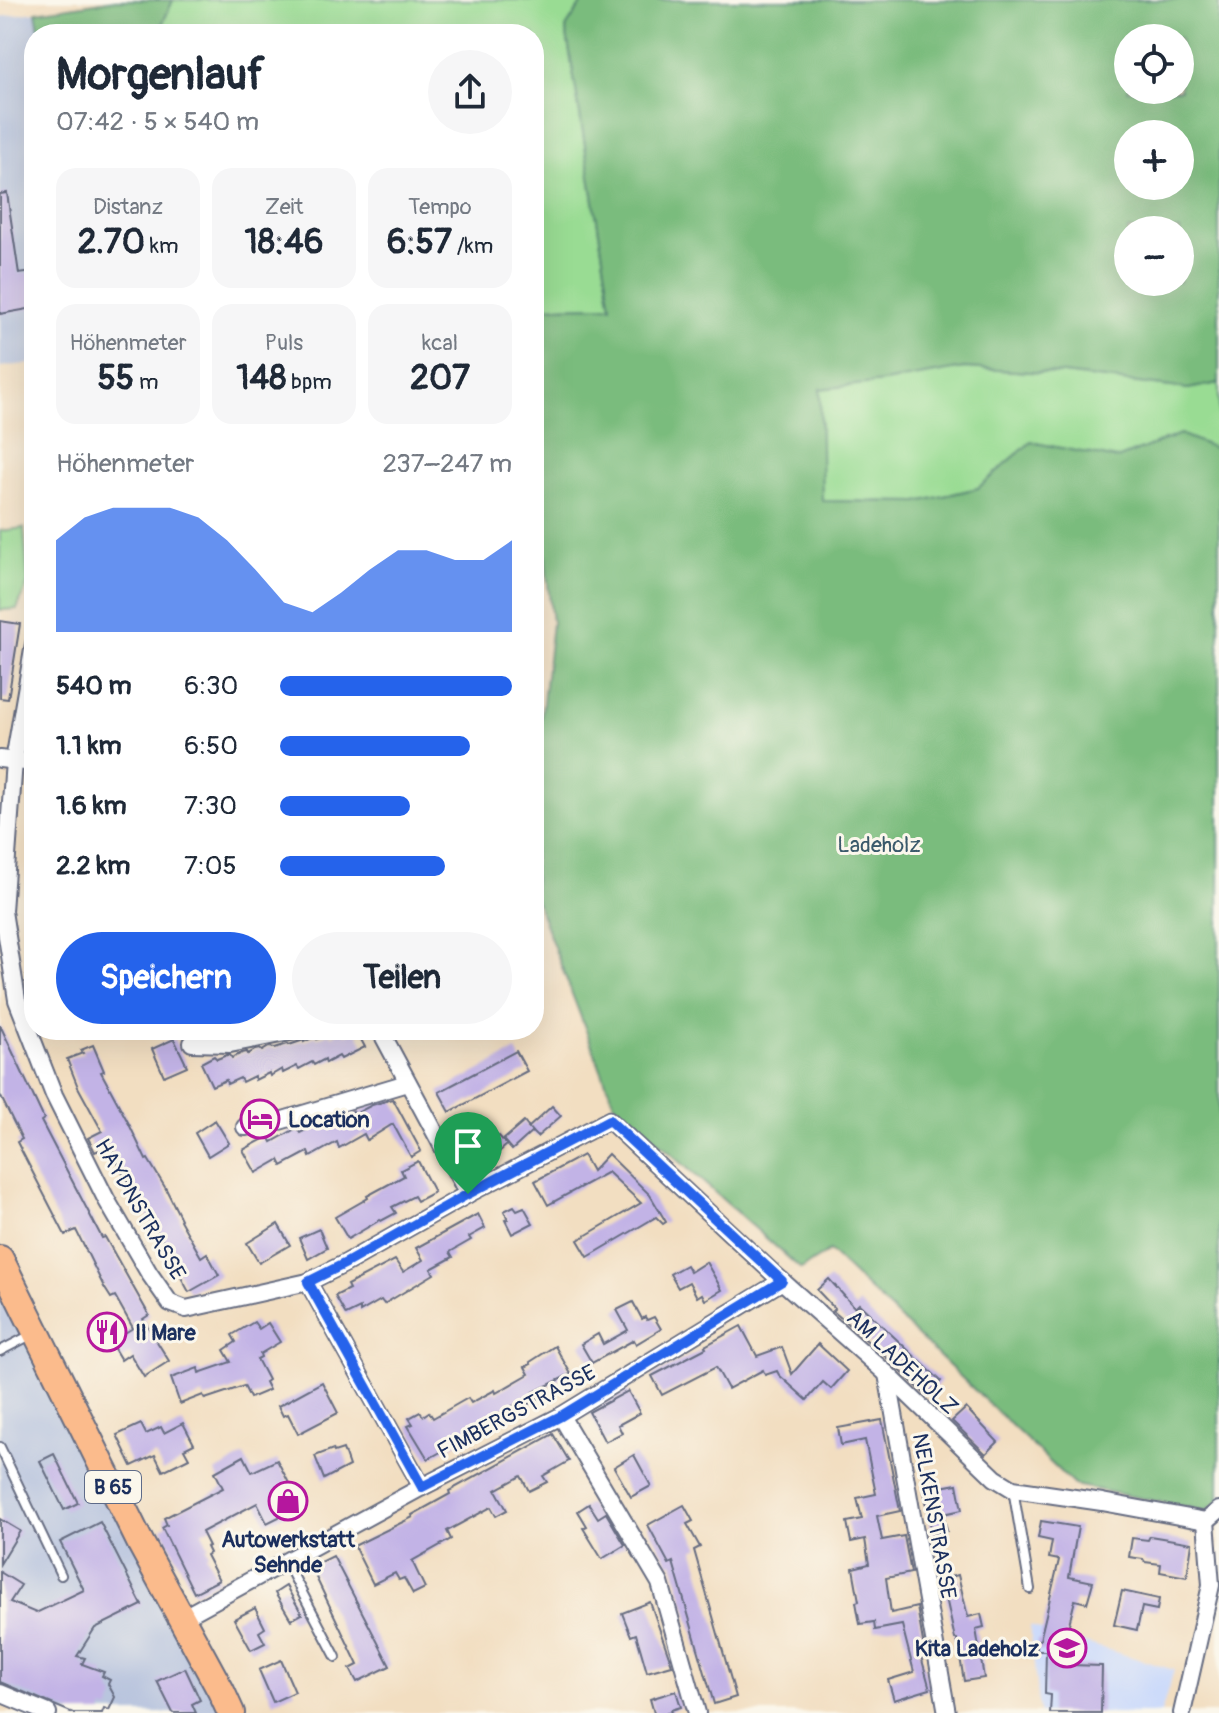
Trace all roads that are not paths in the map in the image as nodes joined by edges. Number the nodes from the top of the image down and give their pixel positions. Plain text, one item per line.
1 (24, 687) edge
2 (7, 760) edge
3 (24, 1018) edge
4 (33, 1040) edge
5 (250, 1040) edge
6 (385, 1040) edge
7 (192, 1043) dead end
8 (407, 1083) junction
9 (609, 1120) joint
10 (245, 1127) dead end
11 (468, 1194) junction
12 (0, 1259) edge
13 (782, 1281) junction
14 (308, 1282) junction
15 (36, 1333) junction
16 (0, 1351) edge
17 (887, 1374) junction
18 (561, 1416) junction
19 (0, 1447) edge
20 (422, 1487) junction
21 (1013, 1489) junction
22 (1213, 1516) edge
23 (286, 1562) junction
24 (61, 1575) dead end
25 (1030, 1589) dead end
26 (182, 1618) junction
27 (336, 1657) dead end
28 (0, 1693) edge
29 (48, 1713) edge
30 (231, 1713) edge
31 (697, 1713) edge
32 (947, 1713) edge
33 (1182, 1713) edge

1 - 2 street, HAYDNSTRASSE
2 - 3 street, HAYDNSTRASSE
4 - 14 street, HAYDNSTRASSE
5 - 7 street
6 - 8 street
8 - 10 street
8 - 11 street
9 - 11 street, HAYDNSTRASSE
9 - 13 street, AM LADEHOLZ
11 - 14 street, HAYDNSTRASSE
12 - 15 main road, B 65
13 - 17 street, AM LADEHOLZ
13 - 18 street, FIMBERGSTRASSE
14 - 20 street
15 - 16 lane
15 - 26 main road, B 65
17 - 21 street, AM LADEHOLZ
17 - 32 street, NELKENSTRASSE
18 - 20 street, FIMBERGSTRASSE
18 - 31 street
19 - 24 lane
20 - 23 street, FIMBERGSTRASSE
21 - 22 street, AM LADEHOLZ
21 - 25 lane
22 - 33 street
23 - 26 street, FIMBERGSTRASSE
23 - 27 lane
26 - 30 main road, B 65
28 - 29 street

